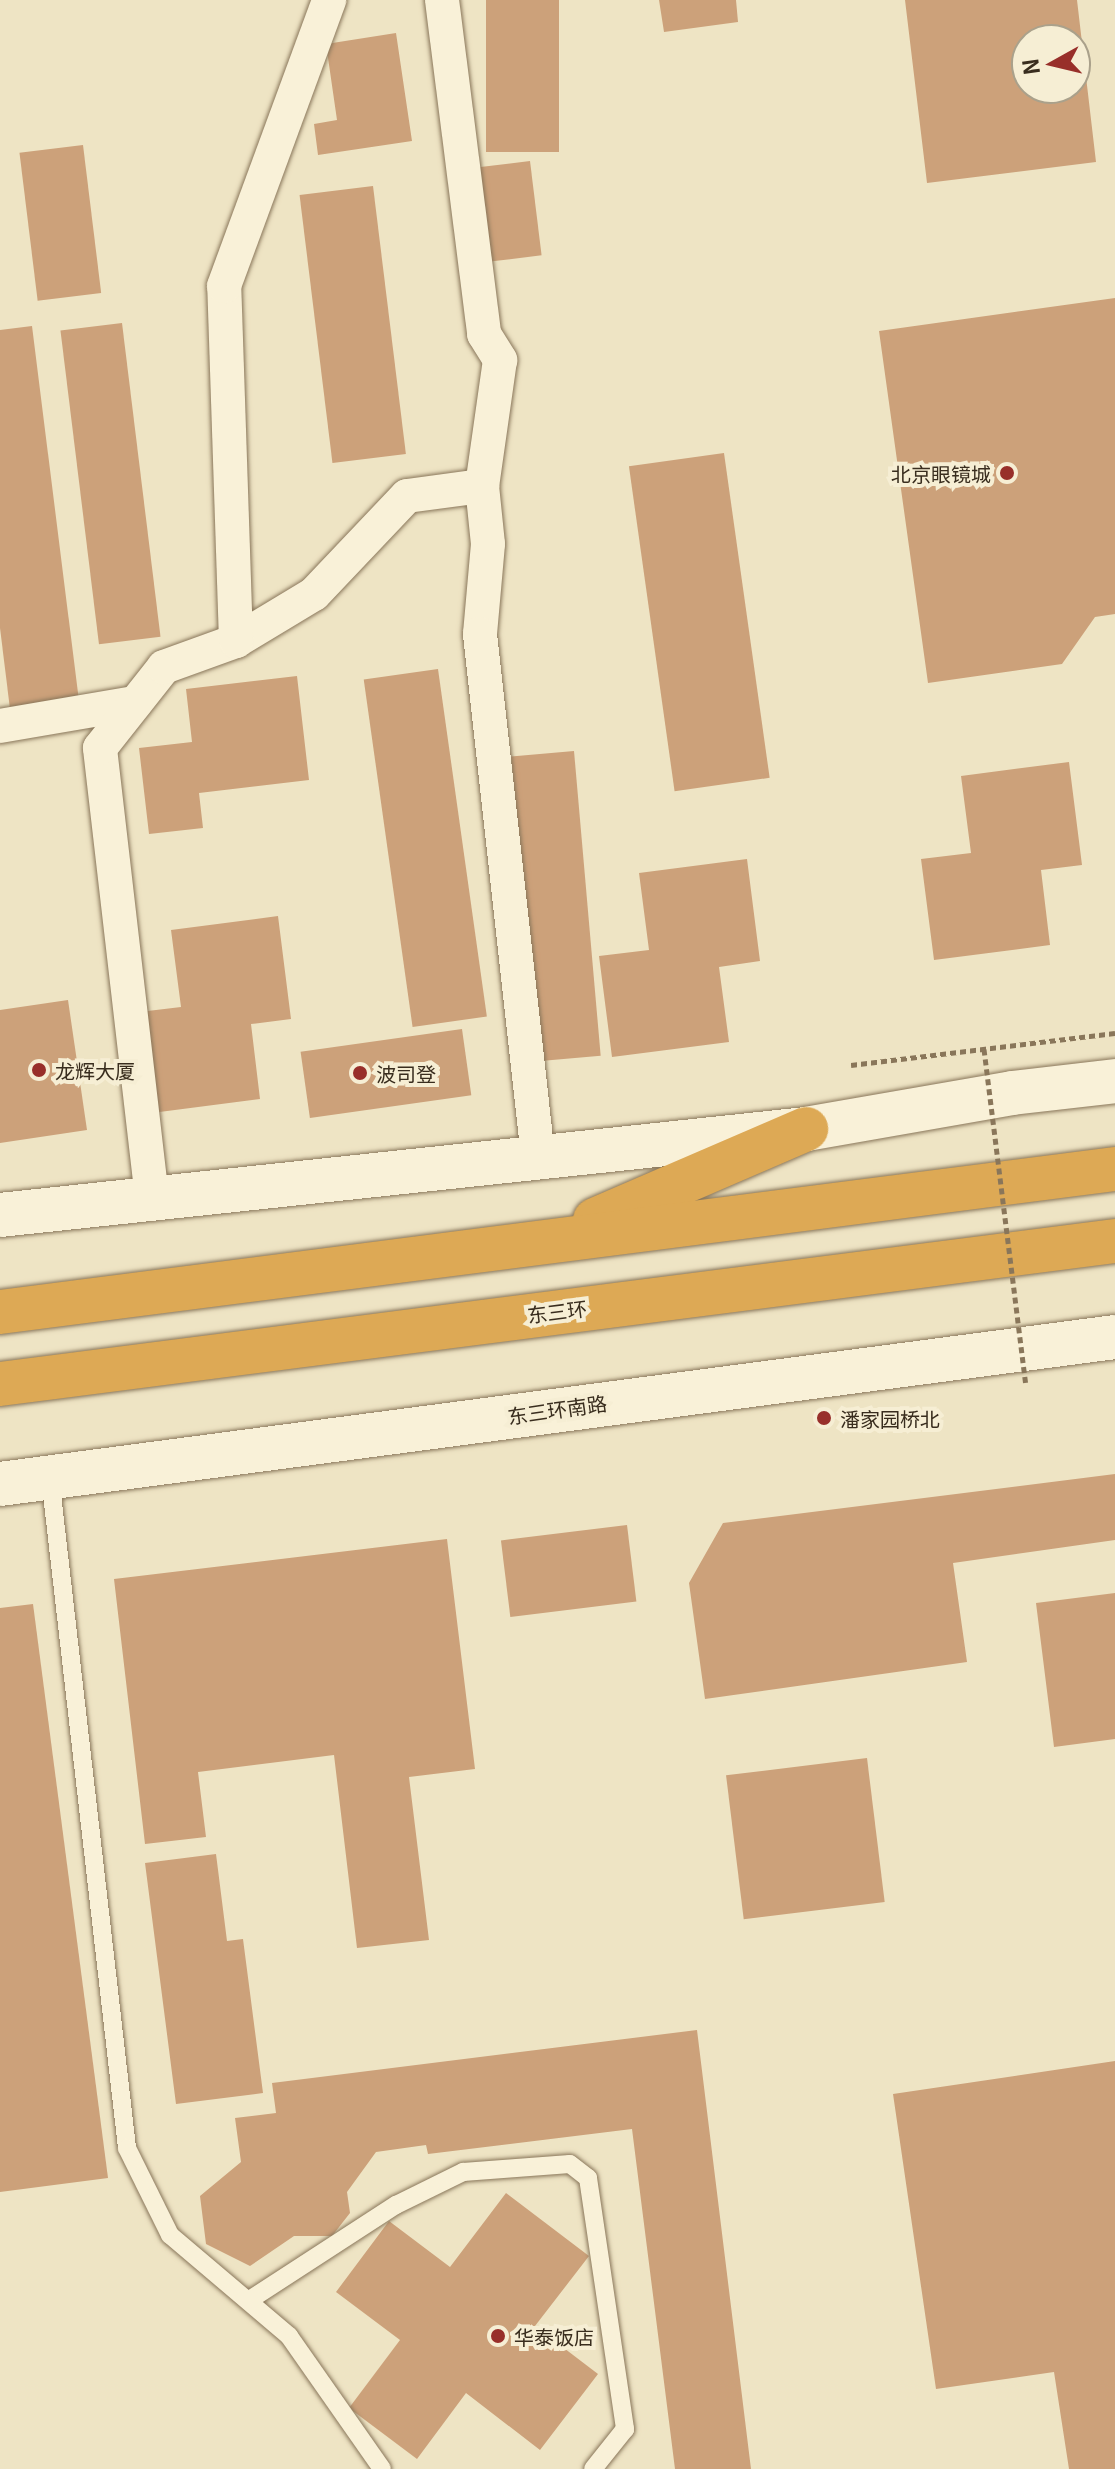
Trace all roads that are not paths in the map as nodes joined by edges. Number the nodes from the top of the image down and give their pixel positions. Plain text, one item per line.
1 (329, 0) edge
2 (442, 0) edge
3 (482, 486) junction
4 (236, 641) junction
5 (135, 703) junction
6 (0, 726) edge
7 (1115, 1081) edge
8 (806, 1129) junction
9 (538, 1157) junction
10 (1115, 1169) edge
11 (152, 1198) junction
12 (0, 1215) edge
13 (547, 1241) junction
14 (1115, 1241) edge
15 (0, 1295) edge
16 (83, 1302) junction
17 (0, 1312) edge
18 (1115, 1337) edge
19 (0, 1384) edge
20 (50, 1477) junction
21 (0, 1484) edge
22 (251, 2299) junction
23 (382, 2469) edge
24 (593, 2469) edge

1 - 4 street
2 - 3 street
3 - 4 street
3 - 9 street
4 - 5 street
5 - 6 street
5 - 11 street
7 - 8 street
8 - 9 street
8 - 13 highway
9 - 11 street
10 - 13 highway
11 - 12 street
13 - 16 highway
14 - 19 highway, 东三环
15 - 16 highway
16 - 17 highway
18 - 20 street, 东三环南路
20 - 21 street, 东三环南路
20 - 22 lane
22 - 23 lane
22 - 24 lane

